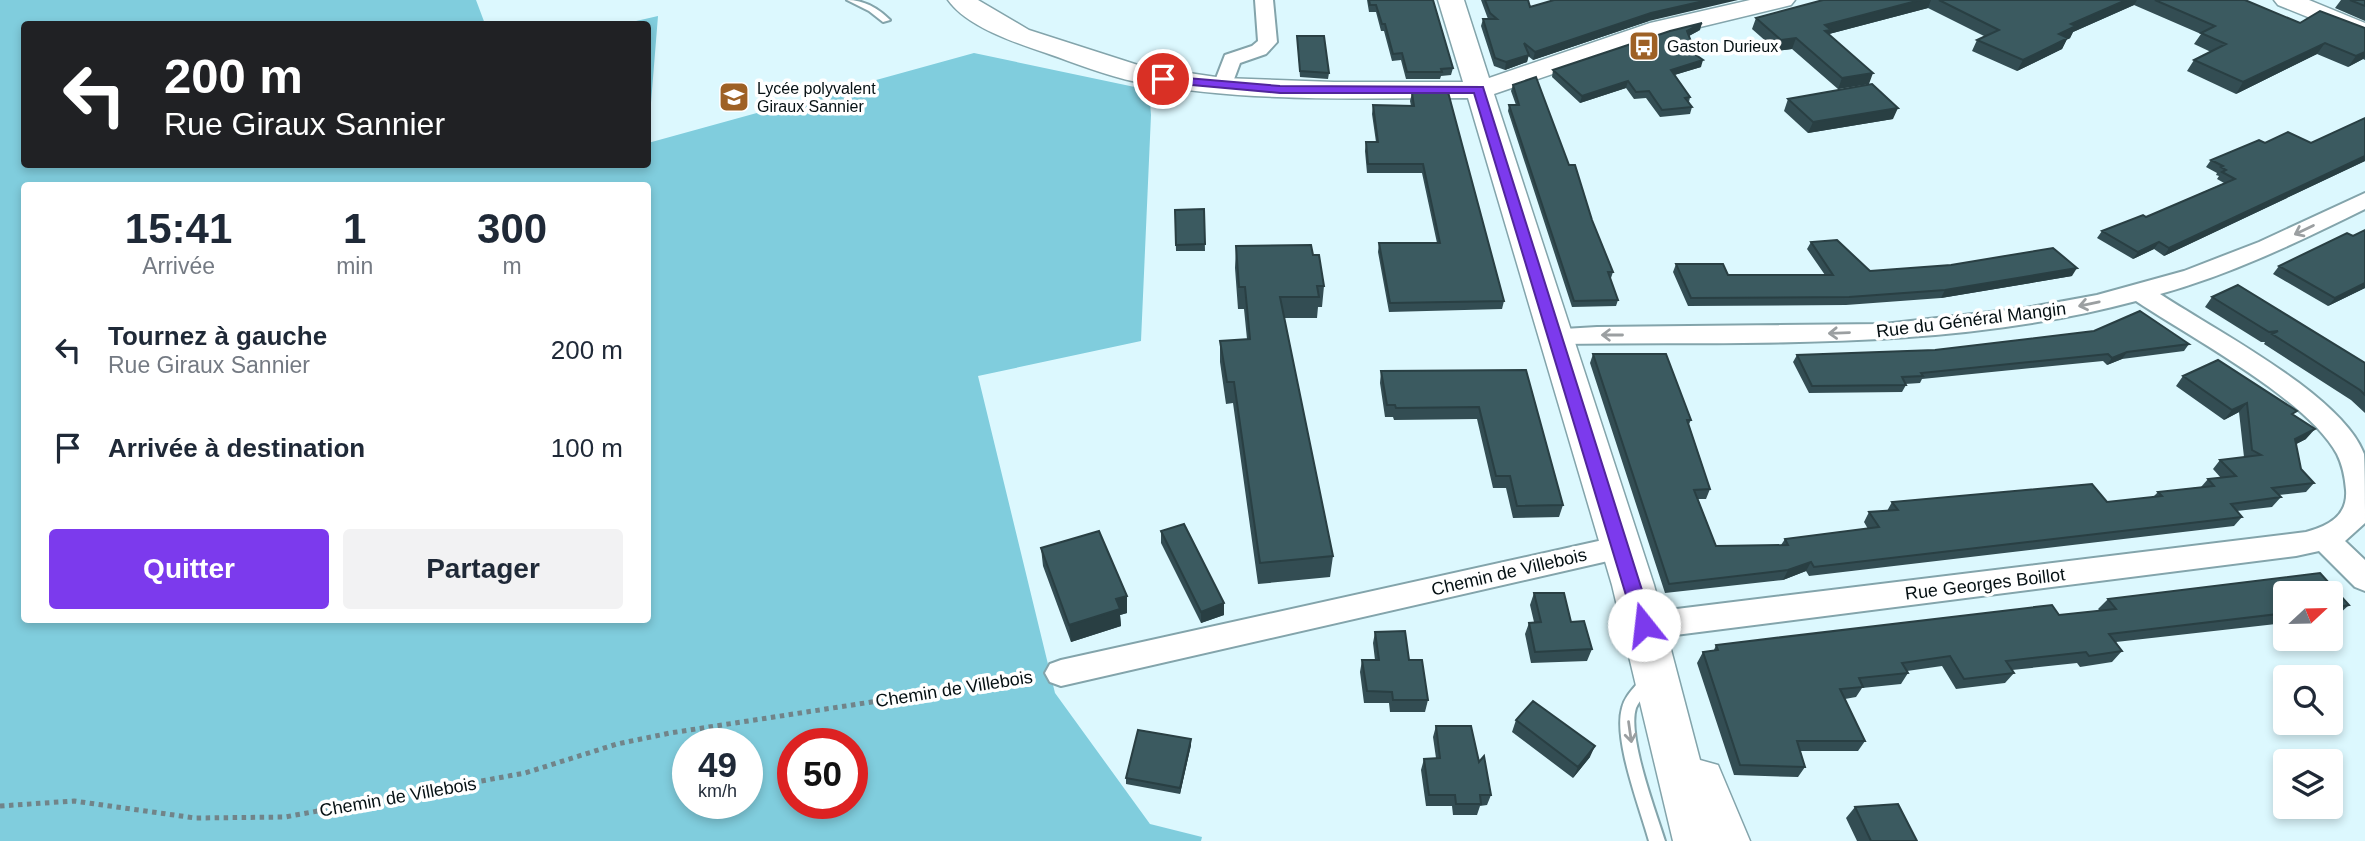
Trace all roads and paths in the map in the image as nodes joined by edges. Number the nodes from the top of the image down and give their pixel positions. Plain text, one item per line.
1 (851, 0) edge
2 (961, 0) edge
3 (1264, 0) edge
4 (1451, 0) edge
5 (1782, 0) edge
6 (2287, 0) edge
7 (886, 20) dead end
8 (2365, 32) edge
9 (1223, 86) junction
10 (1479, 90) junction
11 (2365, 201) edge
12 (2139, 292) junction
13 (1556, 336) junction
14 (2365, 534) edge
15 (2325, 538) junction
16 (1620, 547) junction
17 (2365, 579) edge
18 (1644, 625) junction
19 (1061, 673) joint
20 (1656, 673) junction
21 (0, 806) edge
22 (1657, 841) edge
23 (1697, 841) edge
24 (1726, 841) edge

1 - 7 lane
2 - 9 main road
3 - 9 street
4 - 10 main road
5 - 10 main road
6 - 8 main road
9 - 10 main road
10 - 13 main road
11 -> 12 street, Rue du Général Mangin
12 -> 13 street, Rue du Général Mangin
12 - 15 street, Rue Georges Boillot
13 - 16 main road
14 - 15 street, Rue Georges Boillot
15 - 17 street
15 - 18 street, Rue Georges Boillot
16 - 18 main road
16 - 19 street, Chemin de Villebois
18 - 20 main road
18 - 24 main road
19 - 21 path, Chemin de Villebois
20 -> 22 lane
20 - 23 main road

